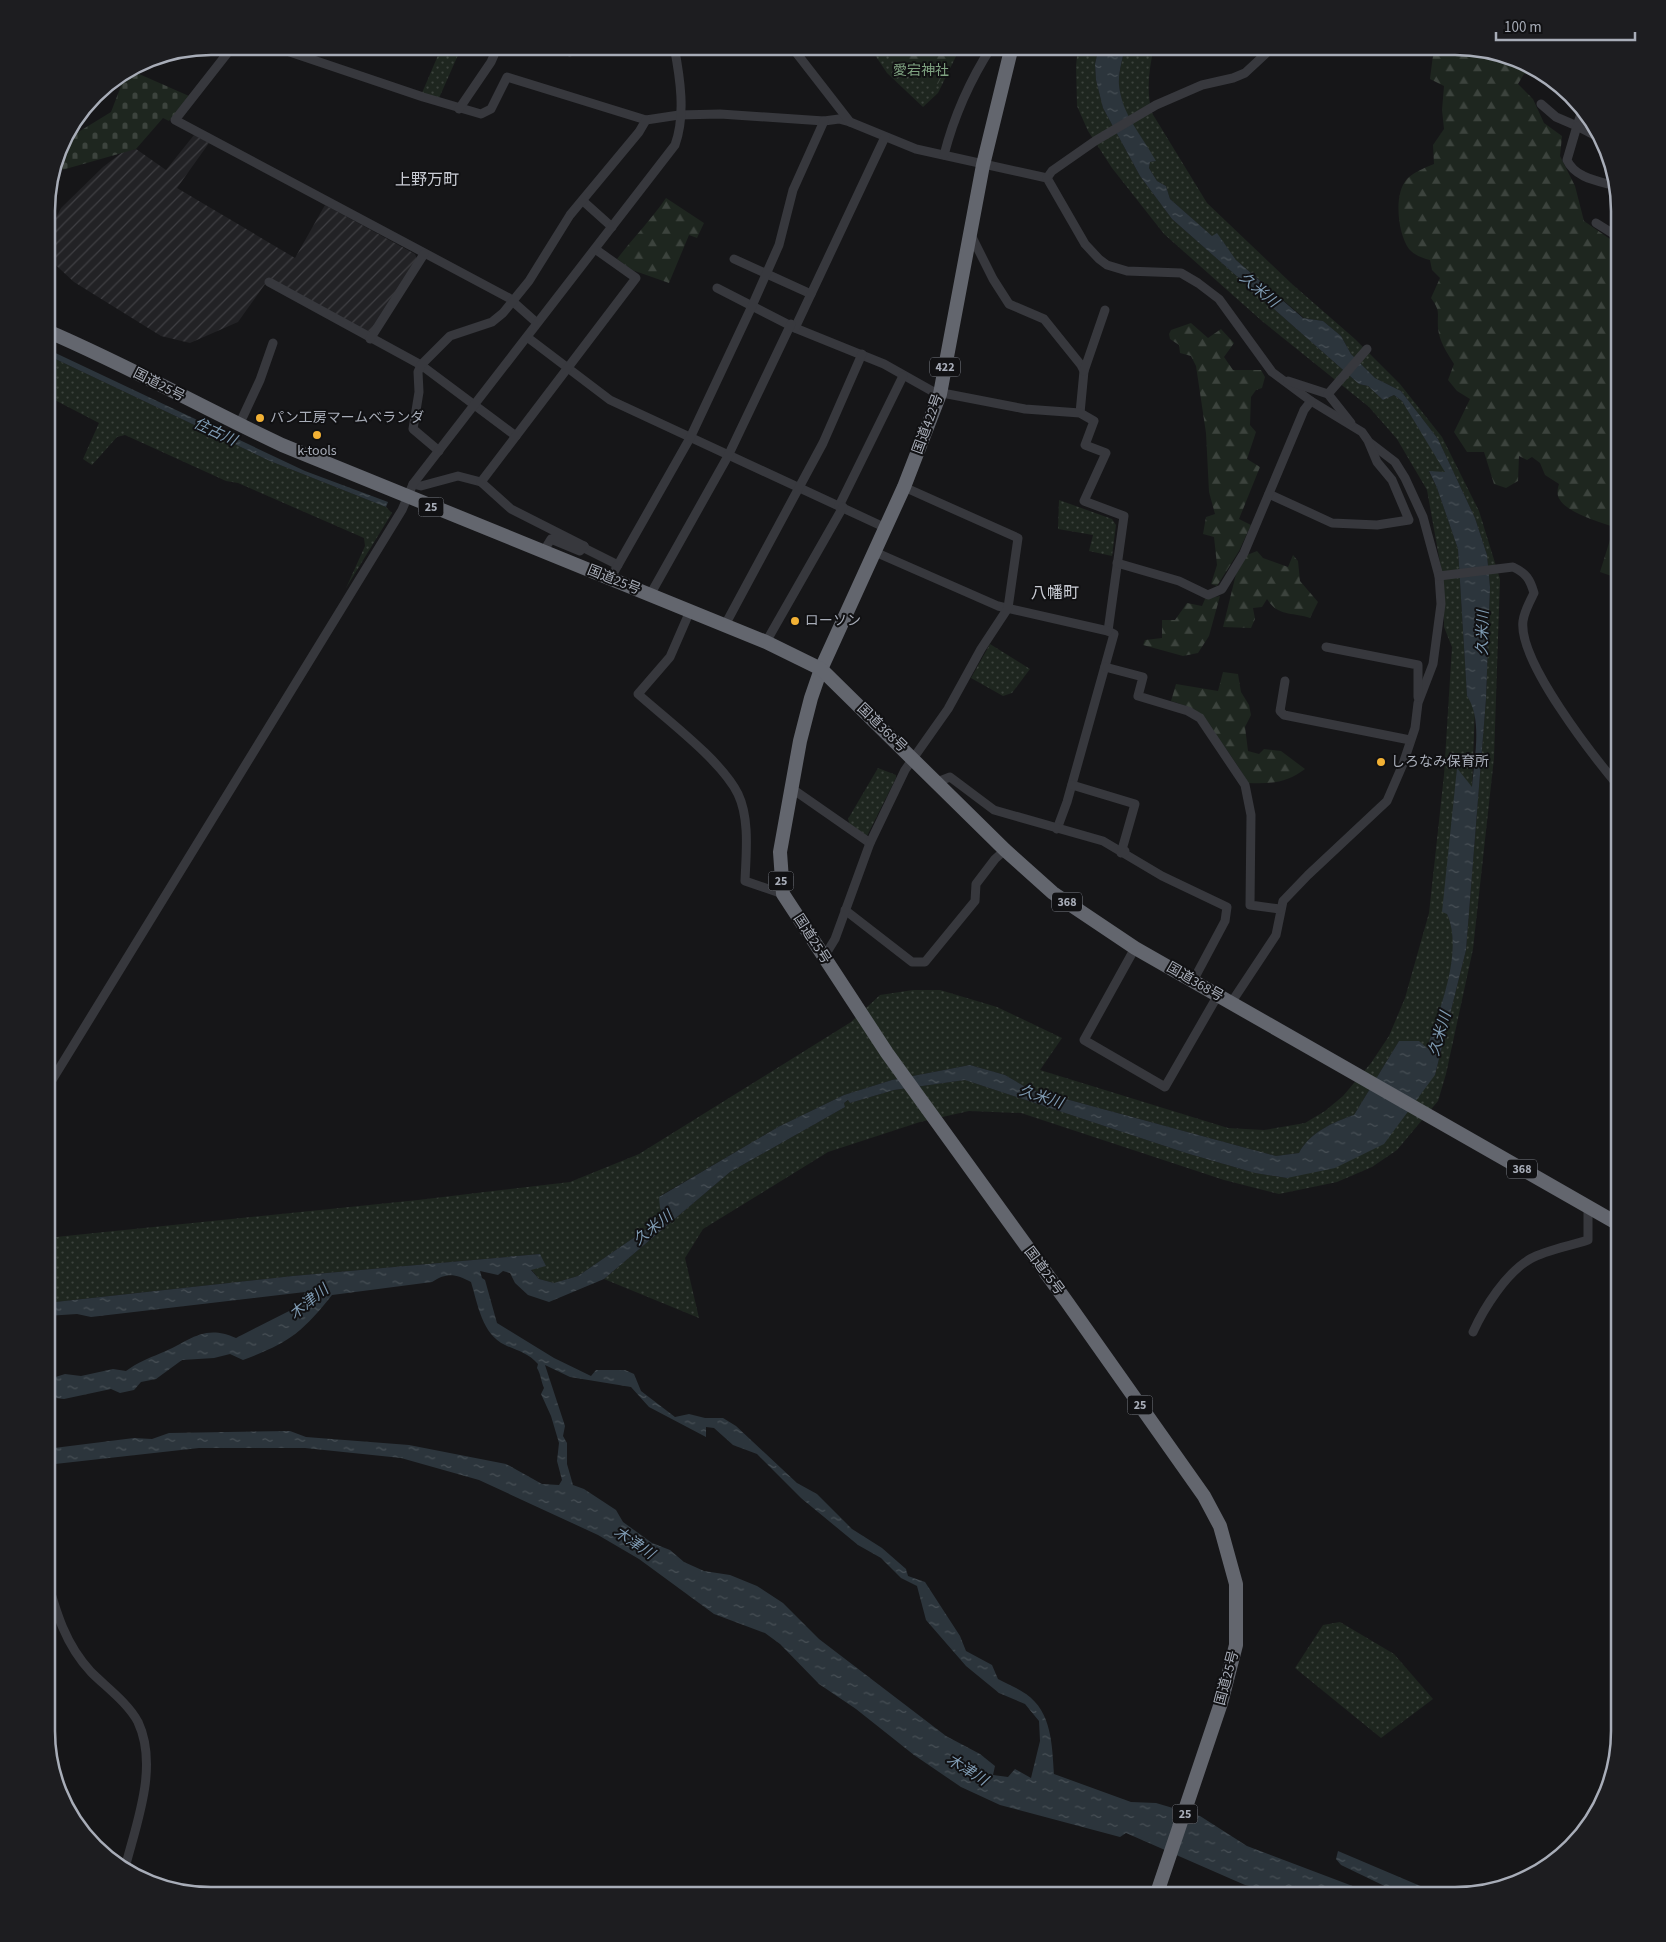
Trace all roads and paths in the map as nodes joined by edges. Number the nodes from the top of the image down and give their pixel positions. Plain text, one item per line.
1 (226, 55) edge
2 (299, 55) edge
3 (494, 55) edge
4 (676, 55) edge
5 (798, 55) edge
6 (987, 55) edge
7 (1010, 55) edge
8 (1263, 55) edge
9 (1541, 104) dead end
10 (459, 108) junction
11 (679, 115) junction
12 (1580, 117) edge
13 (646, 120) junction
14 (824, 122) junction
15 (850, 122) junction
16 (1577, 126) junction
17 (1590, 133) edge
18 (885, 137) junction
19 (944, 155) junction
20 (983, 164) junction
21 (1047, 178) junction
22 (1609, 184) edge
23 (583, 201) junction
24 (1596, 223) dead end
25 (612, 227) junction
26 (1611, 232) edge
27 (970, 233) junction
28 (595, 249) junction
29 (424, 254) junction
30 (734, 258) dead end
31 (767, 274) junction
32 (269, 282) dead end
33 (717, 288) dead end
34 (811, 294) junction
35 (513, 302) junction
36 (752, 306) junction
37 (1105, 310) dead end
38 (537, 323) junction
39 (793, 326) junction
40 (55, 335) edge
41 (527, 337) junction
42 (370, 339) junction
43 (273, 343) dead end
44 (1367, 349) dead end
45 (862, 354) junction
46 (421, 365) junction
47 (568, 368) junction
48 (1084, 371) junction
49 (903, 376) junction
50 (1283, 380) junction
51 (940, 394) junction
52 (1328, 394) junction
53 (1311, 401) junction
54 (475, 405) junction
55 (1080, 413) junction
56 (240, 425) junction
57 (1354, 427) junction
58 (516, 436) junction
59 (690, 438) junction
60 (1369, 442) junction
61 (439, 451) junction
62 (728, 456) junction
63 (481, 482) junction
64 (413, 484) junction
65 (904, 487) junction
66 (800, 490) junction
67 (1270, 494) junction
68 (407, 497) junction
69 (841, 507) junction
70 (886, 528) junction
71 (584, 546) junction
72 (543, 552) junction
73 (876, 552) junction
74 (1117, 563) junction
75 (618, 565) junction
76 (1439, 576) junction
77 (610, 579) junction
78 (650, 595) junction
79 (1008, 608) junction
80 (690, 612) junction
81 (725, 625) junction
82 (1108, 631) junction
83 (766, 642) junction
84 (1326, 647) dead end
85 (1104, 667) junction
86 (821, 669) junction
87 (1285, 680) dead end
88 (1418, 703) junction
89 (1410, 740) junction
90 (913, 758) junction
91 (1611, 776) edge
92 (937, 782) junction
93 (1072, 785) junction
94 (791, 788) junction
95 (1057, 829) junction
96 (870, 843) junction
97 (1005, 850) junction
98 (1124, 851) junction
99 (783, 894) junction
100 (1280, 909) junction
101 (845, 910) junction
102 (1135, 948) junction
103 (824, 957) junction
104 (1193, 981) junction
105 (1218, 995) junction
106 (1231, 1003) junction
107 (55, 1075) edge
108 (1588, 1208) junction
109 (1611, 1220) edge
110 (1473, 1332) dead end
111 (55, 1606) edge
112 (126, 1862) edge
113 (1159, 1887) edge

1 - 29 street
2 - 10 street
3 - 10 street
4 - 11 street
5 - 15 street
6 - 19 street
7 - 20 highway, 国道422号 / 422
8 - 21 street
9 - 16 street
10 - 13 street
11 - 13 street
11 - 14 street
11 - 25 street
12 - 16 street
13 - 23 street
14 - 15 street
14 - 31 street
15 - 18 street
16 - 17 street
16 - 22 street
18 - 19 street
18 - 34 street
19 - 20 street
20 - 21 street
20 - 27 highway, 国道422号 / 422
21 - 50 street
23 - 25 street
23 - 35 street
24 - 26 street
25 - 28 street
27 - 48 street
27 - 51 highway, 国道422号 / 422
28 - 38 street
28 - 47 street
29 - 35 street
29 - 42 street
30 - 31 street
31 - 34 street
31 - 36 street
32 - 42 street
33 - 36 street
34 - 39 street
35 - 38 street
35 - 46 street
36 - 39 street
36 - 59 street
37 - 48 street
38 - 41 street
39 - 45 street
39 - 62 street
40 - 56 highway, 国道25号 / 25
41 - 47 street
41 - 54 street
42 - 46 street
43 - 56 street
44 - 52 street
45 - 49 street
45 - 66 street
46 - 54 street
46 - 61 street
47 - 58 street
47 - 59 street
48 - 55 street
49 - 51 street
49 - 69 street
50 - 52 street
50 - 53 street
51 - 55 street
51 - 65 highway, 国道422号 / 422
52 - 57 street
53 - 57 street
53 - 67 street
54 - 58 street
54 - 61 street
55 - 74 street
56 - 68 highway, 国道25号 / 25
57 - 60 street
58 - 63 street
59 - 62 street
59 - 75 street
60 - 67 street
60 - 76 street
61 - 64 street
62 - 66 street
62 - 78 street
63 - 64 street
63 - 71 street
64 - 68 street
65 - 70 highway, 国道422号 / 422
65 - 79 street
66 - 69 street
66 - 81 street
67 - 74 street
68 - 72 highway, 国道25号 / 25
68 - 107 street
69 - 70 street
69 - 83 street
70 - 73 highway, 国道422号 / 422
71 - 72 street
71 - 75 street
72 - 77 highway, 国道25号 / 25
73 - 79 street
73 - 86 highway, 国道422号 / 422
74 - 82 street
75 - 77 street
76 - 88 street
76 - 91 street
77 - 78 highway, 国道25号 / 25
78 - 80 highway, 国道25号 / 25
79 - 82 street
79 - 90 street
80 - 81 highway, 国道25号 / 25
80 - 99 street
81 - 83 highway, 国道25号 / 25
82 - 85 street
83 - 86 highway, 国道25号 / 25
84 - 88 street
85 - 93 street
85 - 100 street
86 - 90 highway, 国道368号 / 368
86 - 94 highway, 国道25号 / 25
87 - 89 street
88 - 89 street
89 - 100 street
90 - 92 highway, 国道368号 / 368
90 - 96 street
92 - 95 street
92 - 97 highway, 国道368号 / 368
93 - 95 street
93 - 98 street
94 - 96 street
94 - 99 highway, 国道25号 / 25
95 - 98 street
96 - 101 street
97 - 101 street
97 - 102 highway, 国道368号 / 368
98 - 104 street
99 - 103 highway, 国道25号 / 25
100 - 106 street
101 - 103 street
102 - 104 highway, 国道368号 / 368
102 - 105 street
103 - 113 highway, 国道25号 / 25
104 - 105 highway, 国道368号 / 368
105 - 106 highway, 国道368号 / 368
106 - 108 highway, 国道368号 / 368
108 - 109 highway, 国道368号 / 368
108 - 110 street
111 - 112 street

